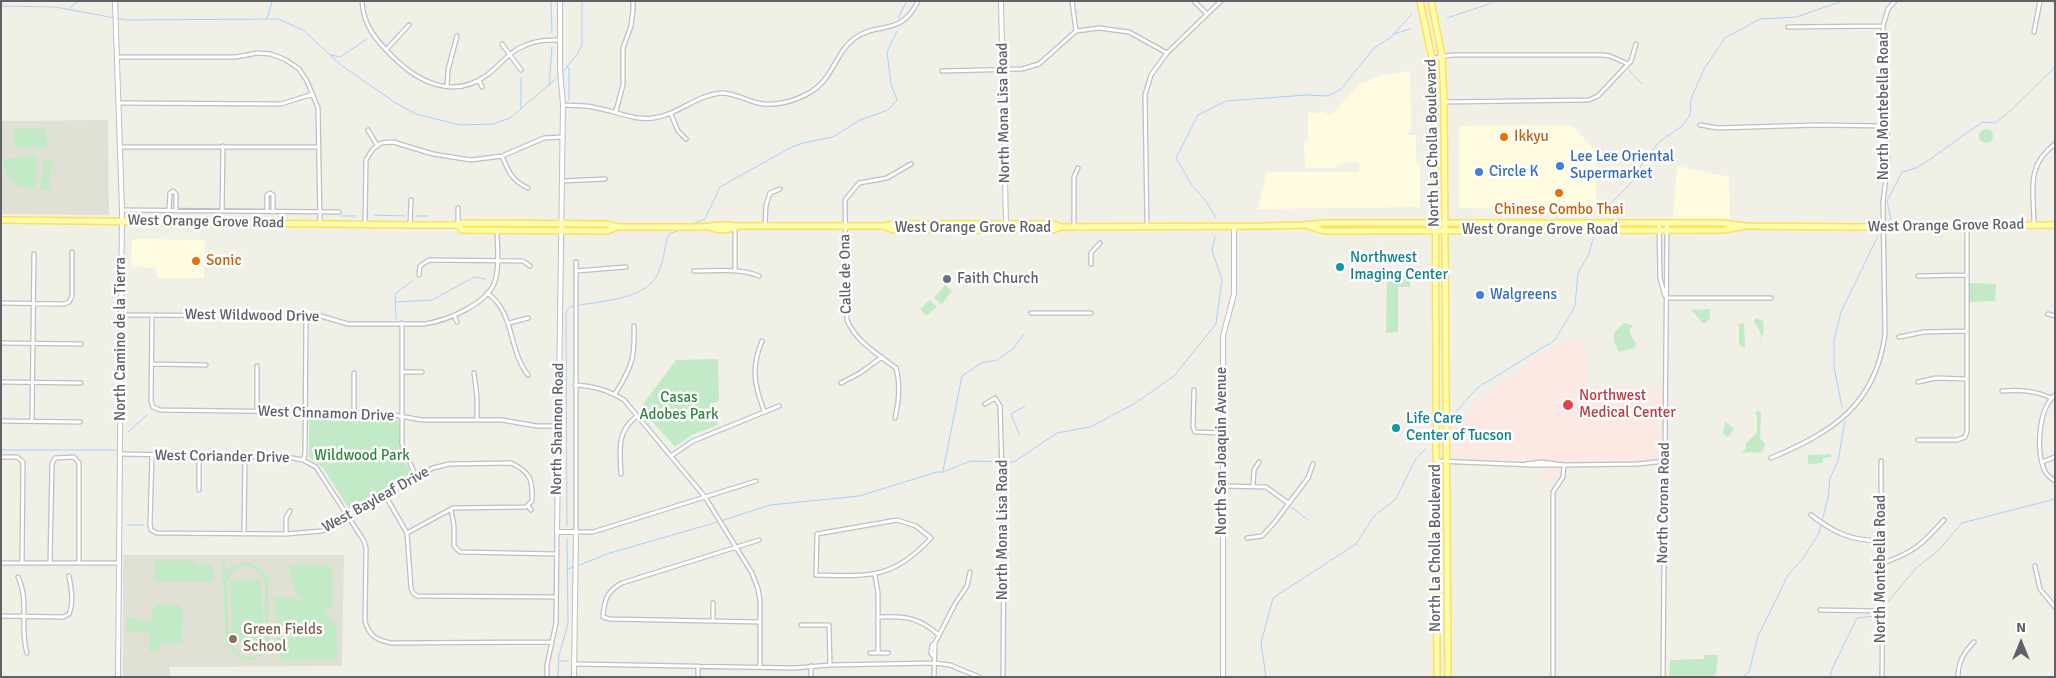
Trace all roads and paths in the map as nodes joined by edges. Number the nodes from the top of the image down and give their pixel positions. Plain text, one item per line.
1 (115, 1) edge
2 (362, 1) edge
3 (560, 1) edge
4 (633, 1) edge
5 (918, 1) edge
6 (1001, 1) edge
7 (1072, 1) edge
8 (1194, 1) edge
9 (1220, 1) edge
10 (1420, 1) edge
11 (1431, 1) edge
12 (1895, 1) edge
13 (2040, 1) edge
14 (1207, 14) junction
15 (409, 25) dead end
16 (1883, 26) junction
17 (1788, 27) dead end
18 (1076, 31) junction
19 (2034, 32) dead end
20 (457, 36) dead end
21 (560, 40) junction
22 (502, 44) dead end
23 (1636, 44) dead end
24 (386, 50) junction
25 (509, 53) junction
26 (1167, 53) junction
27 (1442, 56) junction
28 (117, 57) junction
29 (1432, 58) junction
30 (1628, 64) junction
31 (1003, 69) junction
32 (521, 70) dead end
33 (942, 71) dead end
34 (478, 80) junction
35 (447, 86) junction
36 (482, 87) dead end
37 (314, 94) junction
38 (1444, 102) junction
39 (119, 103) junction
40 (563, 105) junction
41 (616, 111) junction
42 (671, 114) junction
43 (1700, 125) dead end
44 (1887, 126) junction
45 (368, 130) dead end
46 (563, 137) junction
47 (686, 139) dead end
48 (2055, 144) edge
49 (223, 146) junction
50 (377, 146) junction
51 (120, 147) junction
52 (319, 147) junction
53 (502, 156) junction
54 (911, 164) dead end
55 (1078, 168) dead end
56 (605, 180) dead end
57 (562, 181) junction
58 (528, 188) dead end
59 (780, 189) dead end
60 (411, 200) dead end
61 (458, 208) dead end
62 (122, 210) junction
63 (169, 210) junction
64 (176, 210) junction
65 (222, 211) junction
66 (267, 212) junction
67 (273, 212) junction
68 (320, 212) junction
69 (340, 212) dead end
70 (1, 220) edge
71 (122, 221) junction
72 (1435, 222) junction
73 (1445, 222) junction
74 (1604, 222) junction
75 (1659, 222) junction
76 (1667, 222) junction
77 (320, 224) junction
78 (365, 224) junction
79 (562, 224) junction
80 (1006, 224) junction
81 (410, 225) junction
82 (458, 225) junction
83 (1304, 225) junction
84 (2055, 225) edge
85 (735, 226) junction
86 (846, 226) junction
87 (884, 226) junction
88 (1147, 226) junction
89 (1234, 226) junction
90 (1746, 226) junction
91 (1967, 226) junction
92 (2034, 226) junction
93 (618, 227) junction
94 (765, 227) junction
95 (1061, 227) junction
96 (1074, 227) junction
97 (1884, 227) junction
98 (496, 230) junction
99 (1555, 230) junction
100 (1659, 230) junction
101 (1667, 230) junction
102 (562, 231) junction
103 (1435, 231) junction
104 (1445, 231) junction
105 (1100, 244) dead end
106 (72, 252) dead end
107 (34, 254) dead end
108 (497, 260) junction
109 (576, 262) dead end
110 (1091, 264) dead end
111 (530, 266) dead end
112 (626, 267) dead end
113 (576, 271) junction
114 (694, 271) dead end
115 (735, 271) junction
116 (419, 275) dead end
117 (1967, 275) junction
118 (759, 276) dead end
119 (1918, 276) dead end
120 (487, 293) junction
121 (1667, 298) junction
122 (1771, 298) dead end
123 (69, 302) junction
124 (1, 304) edge
125 (32, 304) junction
126 (72, 305) dead end
127 (1031, 313) dead end
128 (1091, 313) dead end
129 (2048, 314) dead end
130 (122, 315) junction
131 (454, 315) junction
132 (152, 316) junction
133 (306, 316) junction
134 (2055, 316) edge
135 (528, 318) dead end
136 (457, 322) dead end
137 (402, 323) junction
138 (508, 323) junction
139 (634, 326) dead end
140 (1966, 331) junction
141 (1900, 337) dead end
142 (762, 341) dead end
143 (1, 343) edge
144 (32, 344) junction
145 (81, 344) dead end
146 (882, 357) junction
147 (152, 364) junction
148 (206, 365) dead end
149 (257, 366) dead end
150 (402, 372) junction
151 (422, 372) dead end
152 (354, 373) dead end
153 (474, 373) dead end
154 (528, 375) dead end
155 (1966, 378) junction
156 (1, 382) edge
157 (32, 382) junction
158 (1918, 382) dead end
159 (81, 383) dead end
160 (841, 383) dead end
161 (575, 384) junction
162 (1194, 390) dead end
163 (2002, 391) dead end
164 (615, 394) junction
165 (2055, 395) edge
166 (2051, 398) junction
167 (985, 404) dead end
168 (779, 406) dead end
169 (155, 408) junction
170 (151, 411) dead end
171 (764, 411) junction
172 (257, 412) junction
173 (354, 412) junction
174 (305, 413) junction
175 (402, 416) junction
176 (638, 416) junction
177 (895, 418) dead end
178 (477, 420) junction
179 (1, 421) edge
180 (32, 421) junction
181 (80, 422) dead end
182 (558, 426) junction
183 (1224, 432) junction
184 (1918, 440) dead end
185 (121, 454) junction
186 (152, 455) junction
187 (199, 456) junction
188 (671, 456) junction
189 (1, 457) edge
190 (245, 457) junction
191 (2055, 457) edge
192 (1772, 458) dead end
193 (303, 460) junction
194 (1435, 460) junction
195 (1881, 460) dead end
196 (1447, 461) junction
197 (1665, 461) junction
198 (1259, 462) dead end
199 (2042, 462) junction
200 (1313, 464) dead end
201 (1564, 465) junction
202 (621, 474) dead end
203 (416, 477) junction
204 (756, 481) dead end
205 (2055, 482) edge
206 (1253, 485) junction
207 (1222, 486) junction
208 (198, 490) dead end
209 (385, 495) junction
210 (705, 497) junction
211 (1288, 503) junction
212 (528, 506) junction
213 (451, 509) junction
214 (531, 510) dead end
215 (290, 511) dead end
216 (1812, 516) dead end
217 (348, 517) junction
218 (1944, 520) dead end
219 (407, 532) junction
220 (557, 532) junction
221 (576, 532) junction
222 (244, 534) junction
223 (286, 534) junction
224 (1248, 538) dead end
225 (759, 540) dead end
226 (1881, 542) junction
227 (737, 547) junction
228 (556, 554) junction
229 (1, 563) edge
230 (22, 563) junction
231 (50, 563) junction
232 (79, 563) junction
233 (118, 563) junction
234 (1883, 563) junction
235 (2035, 566) dead end
236 (970, 572) dead end
237 (875, 575) junction
238 (68, 576) dead end
239 (18, 577) dead end
240 (555, 597) junction
241 (713, 603) dead end
242 (2055, 607) edge
243 (1820, 610) dead end
244 (1882, 611) junction
245 (1, 616) edge
246 (24, 616) junction
247 (879, 617) junction
248 (713, 621) junction
249 (760, 622) junction
250 (801, 625) dead end
251 (939, 634) junction
252 (552, 642) junction
253 (1974, 642) dead end
254 (27, 653) dead end
255 (870, 653) dead end
256 (878, 653) junction
257 (888, 653) dead end
258 (934, 663) junction
259 (574, 664) junction
260 (830, 665) junction
261 (698, 666) junction
262 (812, 666) junction
263 (760, 667) junction
264 (118, 677) edge
265 (547, 677) edge
266 (574, 677) edge
267 (698, 677) edge
268 (811, 677) edge
269 (934, 677) edge
270 (979, 677) edge
271 (1003, 677) edge
272 (1223, 677) edge
273 (1437, 677) edge
274 (1448, 677) edge
275 (1553, 677) edge
276 (1663, 677) edge
277 (1882, 677) edge
278 (1958, 677) edge

1 - 28 street, North Camino de la Tierra
2 - 24 street
3 - 21 street, North Shannon Road
4 - 41 street
5 - 42 street
6 - 31 street, North Mona Lisa Road
7 - 18 street
8 - 14 street
9 - 14 street
10 - 29 main road, North La Cholla Boulevard
11 - 27 main road, North La Cholla Boulevard
12 - 16 street, North Montebella Road
13 - 19 street
14 - 26 street
15 - 24 street
16 - 17 street
16 - 44 street, North Montebella Road
18 - 26 street
18 - 31 street
20 - 35 street
21 - 25 street
21 - 40 street, North Shannon Road
22 - 25 street
23 - 30 street
24 - 35 street
25 - 32 street
25 - 34 street
26 - 88 street
27 - 29 street
27 - 30 street
27 - 38 main road, North La Cholla Boulevard
28 - 37 street
28 - 39 street, North Camino de la Tierra
29 - 72 main road, North La Cholla Boulevard
30 - 38 street
31 - 33 street
31 - 80 street, North Mona Lisa Road
34 - 35 street
34 - 36 street
37 - 39 street
37 - 52 street
38 - 73 main road, North La Cholla Boulevard
39 - 51 street, North Camino de la Tierra
40 - 41 street
40 - 46 street, North Shannon Road
41 - 42 street
42 - 47 street
43 - 44 street
44 - 97 street, North Montebella Road
45 - 50 street
46 - 53 street
46 - 57 street, North Shannon Road
48 - 92 street
49 - 51 street
49 - 52 street
49 - 65 street
50 - 53 street
50 - 78 street
51 - 62 street, North Camino de la Tierra
52 - 68 street
53 - 58 street
54 - 86 street, Calle de Ona
55 - 96 street
56 - 57 street
57 - 79 street, North Shannon Road
59 - 94 street
60 - 81 street
61 - 82 street
62 - 63 street, West Orange Grove Road
62 - 71 street, North Camino de la Tierra
63 - 64 street, West Orange Grove Road
63 - 64 street, West Orange Grove Road
64 - 65 street, West Orange Grove Road
65 - 66 street, West Orange Grove Road
66 - 67 street, West Orange Grove Road
66 - 67 street, West Orange Grove Road
67 - 68 street, West Orange Grove Road
68 - 69 street, West Orange Grove Road
68 - 77 street
70 - 71 main road, West Orange Grove Road
71 - 77 main road, West Orange Grove Road
71 - 130 street, North Camino de la Tierra
72 - 73 main road, West Orange Grove Road
72 - 83 main road, West Orange Grove Road
72 - 103 main road, North La Cholla Boulevard
73 - 74 main road, West Orange Grove Road
73 - 104 main road, North La Cholla Boulevard
74 - 75 main road, West Orange Grove Road
74 - 99 main road
75 - 76 main road, West Orange Grove Road
75 - 100 street, North Corona Road
76 - 90 main road, West Orange Grove Road
76 - 101 street, North Corona Road
77 - 78 main road, West Orange Grove Road
78 - 81 main road, West Orange Grove Road
79 - 82 main road, West Orange Grove Road
79 - 93 main road, West Orange Grove Road
79 - 102 street, North Shannon Road
80 - 87 main road, West Orange Grove Road
80 - 95 main road, West Orange Grove Road
81 - 82 main road, West Orange Grove Road
82 - 98 main road, West Orange Grove Road
83 - 89 main road, West Orange Grove Road
83 - 103 main road, West Orange Grove Road
84 - 92 main road, West Orange Grove Road
85 - 93 main road, West Orange Grove Road
85 - 94 main road, West Orange Grove Road
85 - 115 street
86 - 87 main road, West Orange Grove Road
86 - 94 main road, West Orange Grove Road
86 - 146 street, Calle de Ona
87 - 95 main road, West Orange Grove Road
88 - 89 main road, West Orange Grove Road
88 - 96 main road, West Orange Grove Road
89 - 183 street, North San Joaquin Avenue
90 - 97 main road, West Orange Grove Road
90 - 101 main road, West Orange Grove Road
91 - 92 main road, West Orange Grove Road
91 - 97 main road, West Orange Grove Road
91 - 117 street
93 - 102 main road, West Orange Grove Road
95 - 96 main road, West Orange Grove Road
97 - 192 street, North Montebella Road
98 - 102 main road, West Orange Grove Road
98 - 108 street
99 - 100 main road, West Orange Grove Road
99 - 104 main road, West Orange Grove Road
100 - 101 main road, West Orange Grove Road
100 - 121 street, North Corona Road
101 - 121 street, North Corona Road
102 - 182 street, North Shannon Road
103 - 104 main road, West Orange Grove Road
103 - 194 main road, North La Cholla Boulevard
104 - 196 main road, North La Cholla Boulevard
105 - 110 street
106 - 123 street
107 - 125 street
108 - 111 street
108 - 116 street
108 - 120 street
109 - 113 street, North Shannon Road
112 - 113 street
113 - 161 street, North Shannon Road
114 - 115 street
115 - 118 street
117 - 119 street
117 - 140 street
120 - 131 street, West Wildwood Drive
120 - 138 street
121 - 122 street
121 - 197 street, North Corona Road
123 - 125 street
123 - 126 street
124 - 125 street
125 - 144 street
127 - 128 street
129 - 134 street
130 - 132 street, West Wildwood Drive
130 - 185 street, North Camino de la Tierra
131 - 136 street
131 - 137 street, West Wildwood Drive
132 - 133 street, West Wildwood Drive
132 - 147 street
133 - 137 street, West Wildwood Drive
133 - 174 street
135 - 138 street
137 - 150 street
138 - 154 street
139 - 164 street
140 - 141 street
140 - 155 street
142 - 171 street
143 - 144 street
144 - 145 street
144 - 157 street
146 - 160 street
146 - 177 street, Calle de Ona
147 - 148 street
147 - 169 street
149 - 172 street
150 - 151 street
150 - 175 street
152 - 173 street
153 - 178 street
155 - 158 street
155 - 184 street
156 - 157 street
157 - 159 street
157 - 180 street
161 - 164 street
161 - 221 street, North Shannon Road
162 - 183 street
163 - 166 street
164 - 176 street
165 - 166 street
166 - 199 street
167 - 271 street, North Mona Lisa Road
168 - 171 street
169 - 170 street
169 - 172 street, West Cinnamon Drive
171 - 188 street
172 - 174 street, West Cinnamon Drive
173 - 174 street, West Cinnamon Drive
173 - 175 street, West Cinnamon Drive
174 - 193 street
175 - 178 street, West Cinnamon Drive
175 - 203 street
176 - 188 street
176 - 202 street
178 - 182 street, West Cinnamon Drive
179 - 180 street
180 - 181 street
182 - 220 street, North Shannon Road
183 - 207 street, North San Joaquin Avenue
185 - 186 street, West Coriander Drive
185 - 233 street, North Camino de la Tierra
186 - 187 street, West Coriander Drive
186 - 222 street, West Bayleaf Drive
187 - 190 street, West Coriander Drive
187 - 208 street
188 - 210 street
189 - 230 street
190 - 193 street, West Coriander Drive
190 - 222 street
191 - 199 street
193 - 217 street, West Coriander Drive
194 - 196 street
194 - 273 main road, North La Cholla Boulevard
195 - 226 street, North Montebella Road
196 - 201 street
196 - 274 main road, North La Cholla Boulevard
197 - 201 street
197 - 276 street, North Corona Road
198 - 206 street
199 - 205 street
200 - 211 street
201 - 275 street
203 - 209 street, West Bayleaf Drive
203 - 212 street, West Bayleaf Drive
204 - 210 street
206 - 207 street
206 - 211 street
207 - 272 street, North San Joaquin Avenue
209 - 217 street, West Bayleaf Drive
209 - 219 street
210 - 221 street
210 - 227 street
211 - 224 street
212 - 213 street
212 - 214 street
213 - 219 street
213 - 228 street
215 - 223 street
216 - 226 street
217 - 223 street, West Bayleaf Drive
217 - 252 street, West Coriander Drive
218 - 234 street
219 - 240 street
220 - 221 street
220 - 228 street, North Shannon Road
221 - 259 street, North Shannon Road
222 - 223 street, West Bayleaf Drive
225 - 227 street
226 - 234 street, North Montebella Road
227 - 248 street
227 - 249 street
228 - 240 street, North Shannon Road
229 - 230 street
230 - 231 street
231 - 232 street
231 - 232 street
232 - 233 street
233 - 264 street, North Camino de la Tierra
234 - 244 street, North Montebella Road
235 - 242 street
236 - 251 street
237 - 237 street
237 - 247 street
238 - 246 street
239 - 246 street
240 - 252 street, North Shannon Road
241 - 248 street
243 - 244 street
244 - 277 street, North Montebella Road
245 - 246 street
246 - 254 street
247 - 251 street
247 - 256 street
248 - 249 street
249 - 263 street
250 - 260 street
251 - 258 street
252 - 265 street, North Shannon Road
253 - 278 street
255 - 256 street
256 - 257 street
258 - 260 street
258 - 269 street
258 - 270 street
259 - 261 street
259 - 266 street, North Shannon Road
260 - 262 street
261 - 263 street
261 - 267 street
262 - 263 street
262 - 268 street

